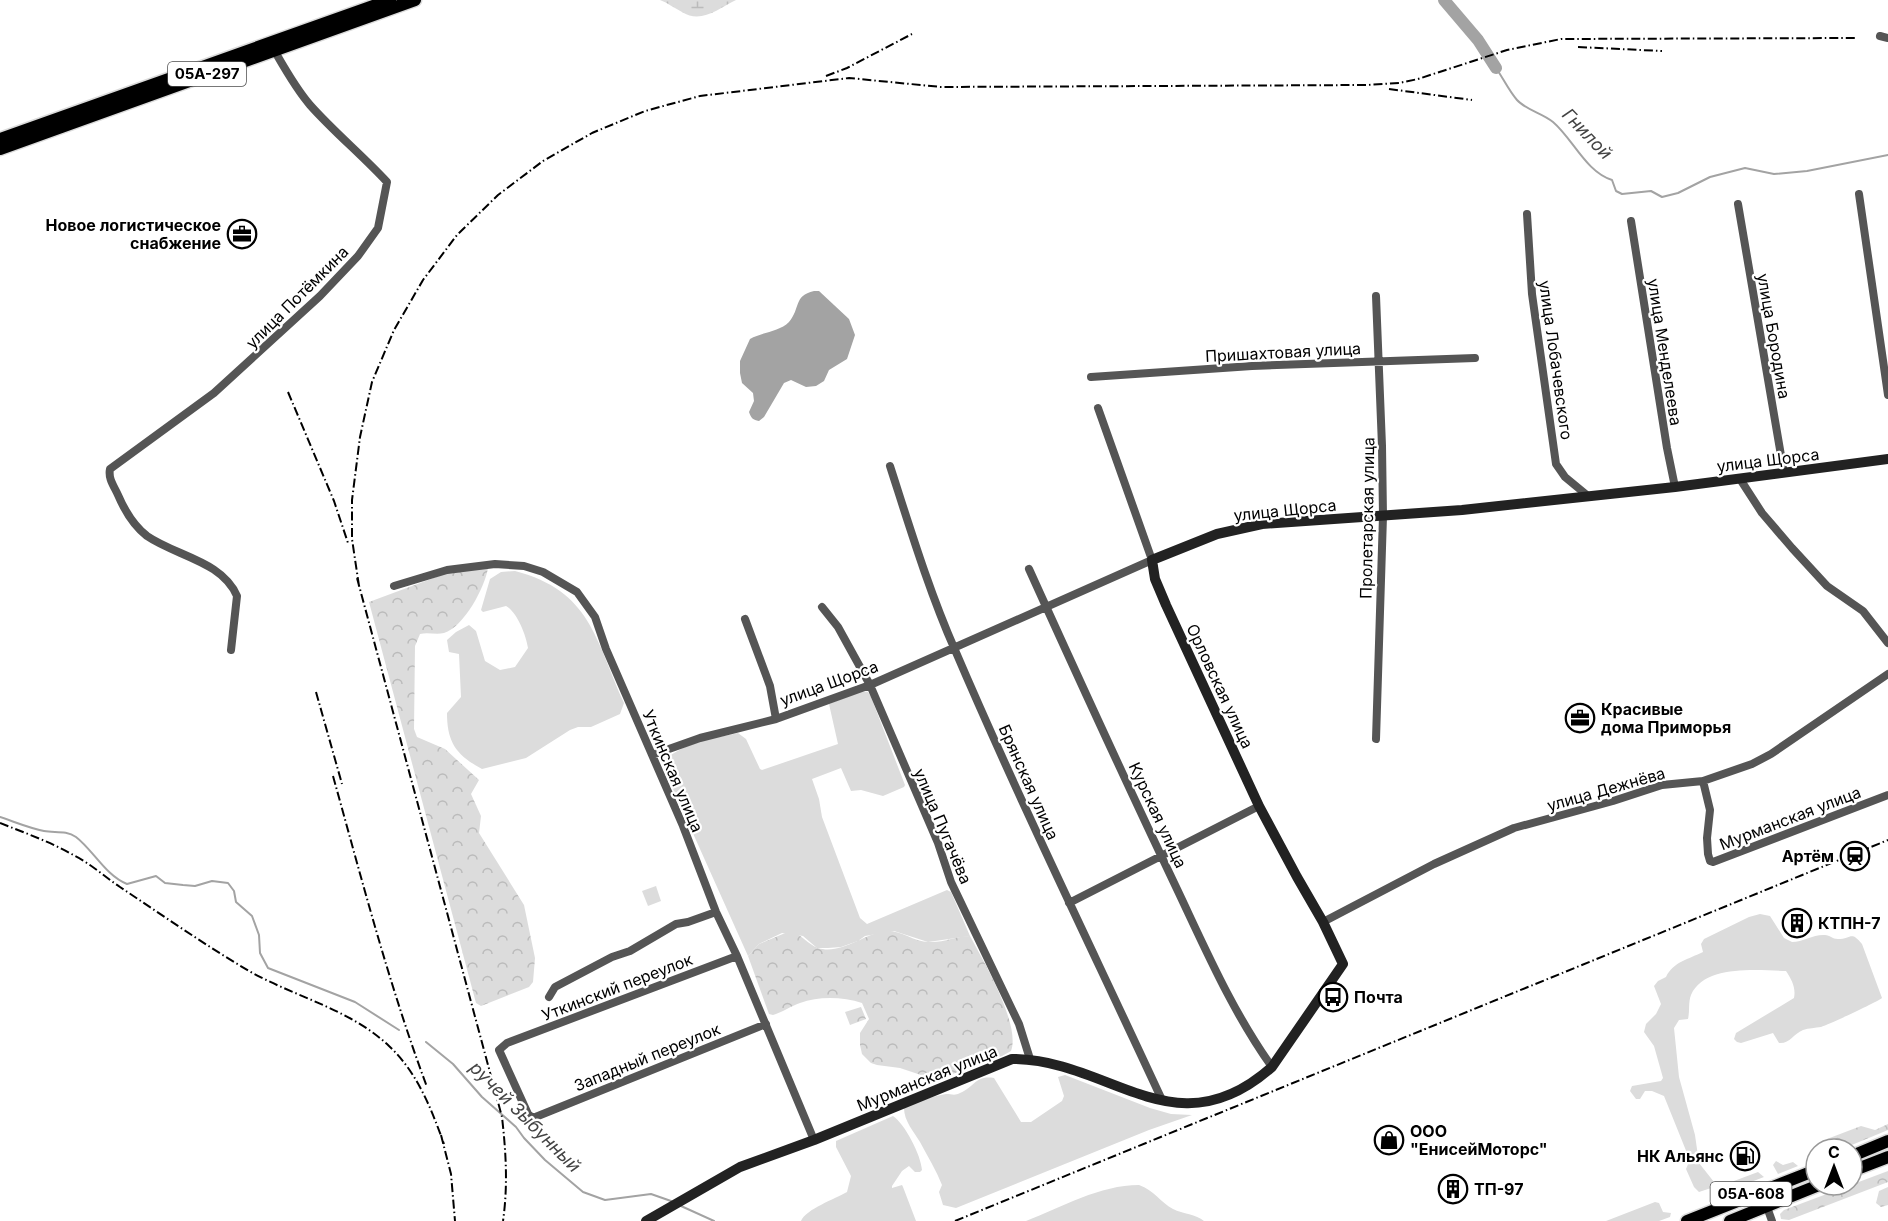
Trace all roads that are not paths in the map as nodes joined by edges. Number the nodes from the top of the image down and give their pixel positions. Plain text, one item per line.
1 (390, 0) edge
2 (415, 0) edge
3 (274, 50) junction
4 (0, 139) edge
5 (0, 149) edge
6 (1859, 194) dead end
7 (1738, 204) dead end
8 (1527, 214) dead end
9 (1631, 221) dead end
10 (1376, 297) dead end
11 (1475, 358) dead end
12 (1377, 362) junction
13 (1091, 377) dead end
14 (1888, 395) edge
15 (1098, 408) dead end
16 (1888, 459) edge
17 (890, 466) dead end
18 (1784, 473) junction
19 (1740, 479) junction
20 (1675, 487) junction
21 (1588, 496) junction
22 (1383, 516) junction
23 (1152, 560) junction
24 (1029, 569) dead end
25 (394, 586) dead end
26 (822, 607) dead end
27 (1046, 608) junction
28 (745, 619) dead end
29 (1888, 643) edge
30 (954, 649) junction
31 (231, 650) dead end
32 (1888, 674) edge
33 (870, 686) junction
34 (776, 719) junction
35 (1376, 740) dead end
36 (652, 755) junction
37 (1703, 781) junction
38 (1888, 795) edge
39 (1259, 806) junction
40 (1162, 856) junction
41 (1069, 903) junction
42 (716, 912) junction
43 (1323, 922) junction
44 (737, 956) junction
45 (1343, 964) joint
46 (549, 997) dead end
47 (766, 1024) junction
48 (1030, 1059) junction
49 (1272, 1067) junction
50 (1162, 1102) junction
51 (539, 1116) joint
52 (814, 1140) junction
53 (1888, 1141) edge
54 (1864, 1151) edge
55 (1888, 1157) edge
56 (1864, 1166) edge
57 (1804, 1175) edge
58 (1804, 1191) edge
59 (1767, 1207) junction
60 (646, 1221) edge
61 (1687, 1221) edge
62 (1730, 1221) edge
63 (1772, 1221) edge

1 - 4 main road, 05А-297
2 - 3 main road, 05А-297
3 - 5 main road, 05А-297
3 - 31 street, улица Потёмкина
6 - 14 street
7 - 18 street, улица Бородина
8 - 21 street, улица Лобачевского
9 - 20 street, улица Менделеева
10 - 12 street, Пролетарская улица
11 - 12 street, Пришахтовая улица
12 - 13 street, Пришахтовая улица
12 - 22 street, Пролетарская улица
15 - 23 street, Орловская улица
16 - 18 main road, улица Щорса
17 - 30 street, Брянская улица
18 - 19 main road, улица Щорса
19 - 20 main road, улица Щорса
19 - 29 street
20 - 21 main road, улица Щорса
21 - 22 main road, улица Щорса
22 - 23 main road, улица Щорса
22 - 35 street, Пролетарская улица
23 - 27 street, улица Щорса
23 - 39 main road, Орловская улица
24 - 27 street, Курская улица
25 - 36 street, Уткинская улица
26 - 33 street, улица Пугачёва
27 - 30 street, улица Щорса
27 - 40 street, Курская улица
28 - 34 street
30 - 33 street, улица Щорса
30 - 41 street, Брянская улица
32 - 37 street, улица Дежнёва
33 - 34 street, улица Щорса
33 - 48 street, улица Пугачёва
34 - 36 street, улица Щорса
36 - 42 street, Уткинская улица
37 - 38 street, Мурманская улица
37 - 43 street, улица Дежнёва
39 - 40 street
39 - 43 main road, Орловская улица
40 - 41 street
40 - 49 street, Курская улица
41 - 50 street, Брянская улица
42 - 44 street, Уткинская улица
42 - 46 street
43 - 45 main road, Орловская улица
44 - 47 street, Уткинская улица
44 - 51 street, Уткинский переулок
45 - 49 main road, Мурманская улица
47 - 51 street, Западный переулок
47 - 52 street, Уткинская улица
48 - 50 main road, Мурманская улица
48 - 52 main road, Мурманская улица
49 - 50 main road, Мурманская улица
52 - 60 main road, Мурманская улица
53 - 54 main road
55 - 56 main road
57 - 61 main road, 05А-608
58 - 59 main road, 05А-608
59 - 62 main road, 05А-608
59 - 63 street

